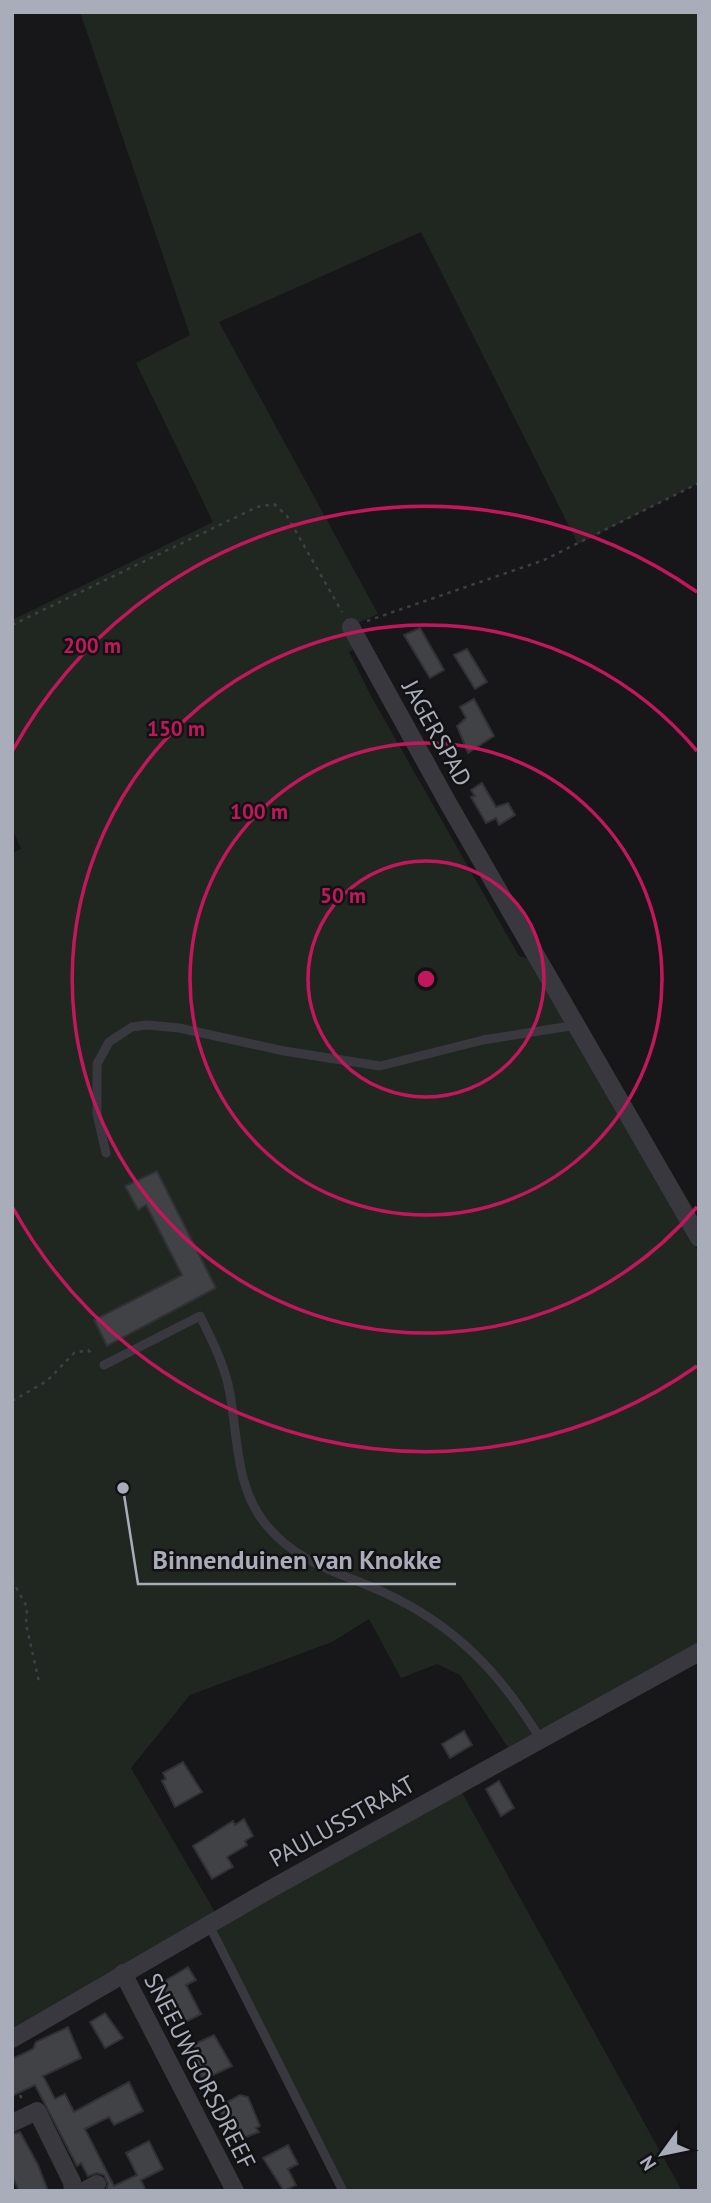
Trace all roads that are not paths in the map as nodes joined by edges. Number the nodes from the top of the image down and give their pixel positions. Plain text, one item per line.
1 (351, 627) road end
2 (576, 1025) junction
3 (106, 1153) dead end
4 (699, 1238) edge
5 (104, 1365) road end
6 (699, 1652) edge
7 (541, 1740) junction
8 (209, 1925) junction
9 (122, 1973) junction
10 (12, 2039) edge
11 (12, 2123) edge
12 (73, 2191) edge
13 (235, 2191) edge
14 (343, 2191) edge

1 - 2 street, JAGERSPAD
2 - 3 lane
2 - 4 street, JAGERSPAD
5 - 7 lane
6 - 7 street, PAULUSSTRAAT
7 - 8 street, PAULUSSTRAAT
8 - 9 street, PAULUSSTRAAT
8 - 14 lane
9 - 10 street, PAULUSSTRAAT
9 - 13 street, SNEEUWGORSDREEF
11 - 12 street

